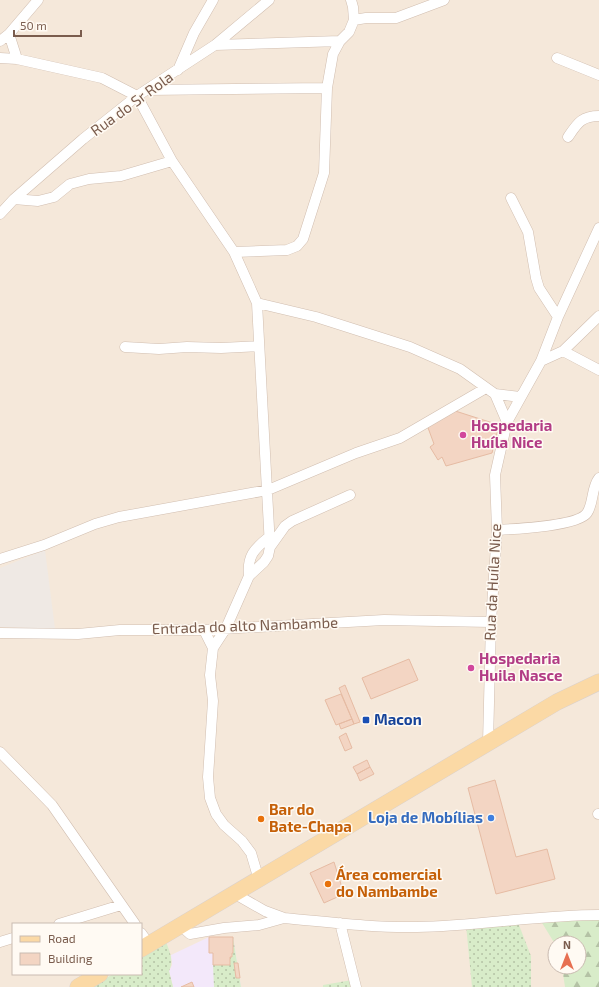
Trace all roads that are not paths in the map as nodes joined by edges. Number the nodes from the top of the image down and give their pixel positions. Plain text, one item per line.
1 (38, 0) edge
2 (213, 0) edge
3 (269, 0) edge
4 (351, 0) edge
5 (444, 0) edge
6 (354, 20) junction
7 (9, 34) junction
8 (0, 41) edge
9 (340, 41) junction
10 (215, 45) junction
11 (0, 58) edge
12 (557, 58) dead end
13 (17, 59) junction
14 (178, 70) junction
15 (599, 75) edge
16 (327, 88) junction
17 (147, 90) junction
18 (137, 96) junction
19 (599, 116) edge
20 (568, 137) dead end
21 (172, 162) junction
22 (511, 198) dead end
23 (14, 199) junction
24 (0, 214) edge
25 (599, 228) edge
26 (234, 252) junction
27 (257, 303) junction
28 (599, 316) edge
29 (558, 317) junction
30 (260, 346) junction
31 (125, 348) dead end
32 (563, 351) junction
33 (541, 361) junction
34 (599, 370) edge
35 (486, 388) junction
36 (495, 394) junction
37 (520, 397) junction
38 (506, 422) junction
39 (599, 478) edge
40 (268, 490) junction
41 (350, 495) dead end
42 (497, 530) junction
43 (269, 542) junction
44 (0, 559) edge
45 (249, 576) junction
46 (491, 622) junction
47 (226, 628) junction
48 (204, 630) junction
49 (0, 633) edge
50 (213, 648) junction
51 (599, 682) edge
52 (488, 743) junction
53 (0, 752) edge
54 (259, 880) junction
55 (235, 894) junction
56 (121, 905) junction
57 (599, 915) edge
58 (284, 918) junction
59 (62, 923) edge
60 (134, 923) edge
61 (340, 923) junction
62 (181, 926) junction
63 (12, 938) edge
64 (0, 942) edge
65 (144, 942) edge
66 (98, 975) edge
67 (78, 987) edge
68 (356, 987) edge

1 - 7 street
2 - 14 street
3 - 10 street, Rua do Sr Rola
4 - 6 street
5 - 6 street
6 - 9 street
7 - 8 street
7 - 13 street
9 - 10 street
9 - 16 street
10 - 14 street, Rua do Sr Rola
11 - 13 street
12 - 15 street
13 - 18 street
14 - 17 street, Rua do Sr Rola
16 - 17 street
16 - 26 street
17 - 18 street, Rua do Sr Rola
18 - 21 street
18 - 23 street, Rua do Sr Rola
19 - 20 street
21 - 23 street
21 - 26 street
22 - 29 street
23 - 24 street, Rua do Sr Rola
25 - 29 street, Rua da Huíla Nice
26 - 27 street
27 - 30 street
27 - 35 street
28 - 32 street
29 - 33 street, Rua da Huíla Nice
30 - 31 street
30 - 40 street
32 - 33 street
32 - 34 street
33 - 37 street, Rua da Huíla Nice
35 - 36 street
35 - 40 street
36 - 37 street
36 - 38 street
37 - 38 street, Rua da Huíla Nice
38 - 42 street, Rua da Huíla Nice
39 - 42 street
40 - 43 street
40 - 44 street
41 - 43 street
42 - 46 street, Rua da Huíla Nice
43 - 45 street
43 - 45 street
45 - 47 street
46 - 47 street, Entrada do alto Nambambe
46 - 52 street, Rua da Huíla Nice
47 - 48 street, Entrada do alto Nambambe
47 - 50 street
48 - 49 street, Entrada do alto Nambambe
48 - 50 street
50 - 54 street
51 - 52 main road
52 - 54 main road
53 - 56 street
54 - 55 main road
55 - 58 street
55 - 62 main road
56 - 59 street
56 - 60 street
57 - 61 street
58 - 61 street
58 - 62 street
61 - 68 street
62 - 65 main road
63 - 64 street
66 - 67 main road

